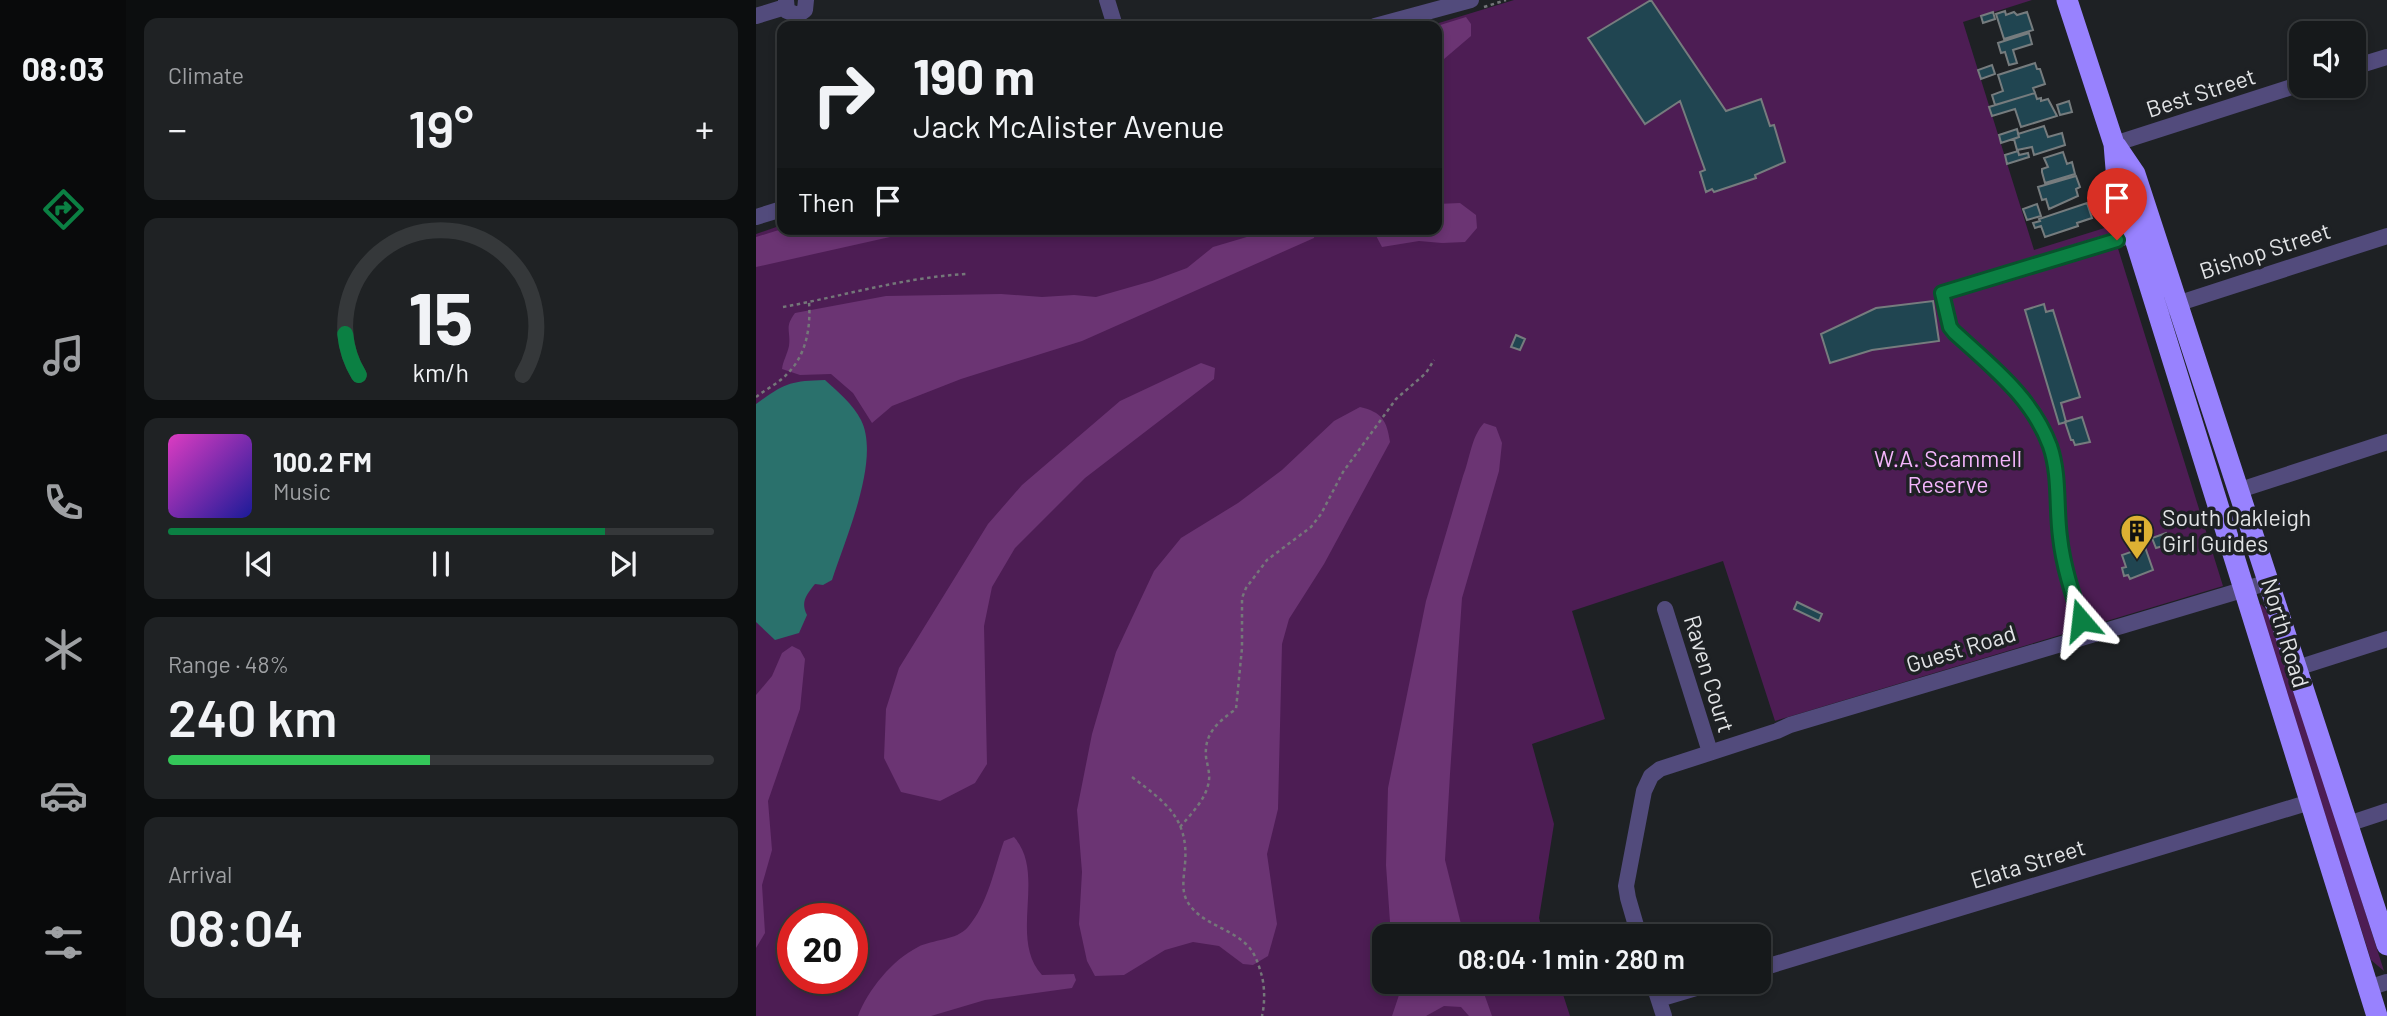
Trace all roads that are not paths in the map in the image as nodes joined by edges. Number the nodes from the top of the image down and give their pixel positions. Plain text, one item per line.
1 (1107, 0) edge
2 (1443, 0) edge
3 (2067, 0) edge
4 (1473, 5) edge
5 (799, 7) edge
6 (1420, 12) junction
7 (756, 16) edge
8 (1113, 21) edge
9 (1391, 21) edge
10 (2387, 57) edge
11 (2366, 63) edge
12 (2289, 88) edge
13 (2114, 144) junction
14 (777, 211) edge
15 (756, 217) edge
16 (2134, 234) junction
17 (2387, 236) edge
18 (2168, 306) junction
19 (2387, 442) edge
20 (2240, 490) junction
21 (2269, 582) junction
22 (2244, 589) junction
23 (1665, 610) dead end
24 (2087, 635) junction
25 (2387, 639) edge
26 (2297, 668) junction
27 (1710, 752) junction
28 (2310, 803) junction
29 (2387, 811) edge
30 (2348, 824) junction
31 (1636, 924) edge
32 (2387, 945) edge
33 (1771, 965) edge
34 (2378, 985) edge
35 (1657, 994) edge
36 (1676, 994) edge
37 (1659, 999) junction
38 (1664, 1016) edge
39 (2377, 1016) edge

1 - 8 street
2 - 6 street
3 - 13 highway, North Road
4 - 6 street
5 - 7 street
6 - 9 street
10 - 11 street
12 - 13 street, Best Street
13 - 16 highway, North Road
13 - 18 highway, North Road
14 - 15 street
16 - 18 highway, North Road
16 - 24 street
17 - 18 street, Bishop Street
18 - 20 highway, North Road
18 - 22 highway, North Road
19 - 20 street
20 - 21 highway, North Road
21 - 22 street, Guest Road
21 - 26 highway, North Road
22 - 24 street, Guest Road
22 - 28 highway, North Road
23 - 27 street, Raven Court
24 - 27 street, Guest Road
25 - 26 street
26 - 30 highway, North Road
27 - 31 street, Guest Road
28 - 33 street, Elata Street
28 - 34 highway, North Road
29 - 30 street
30 - 32 highway, North Road
34 - 39 highway, North Road
35 - 37 street
36 - 37 street
37 - 38 street

